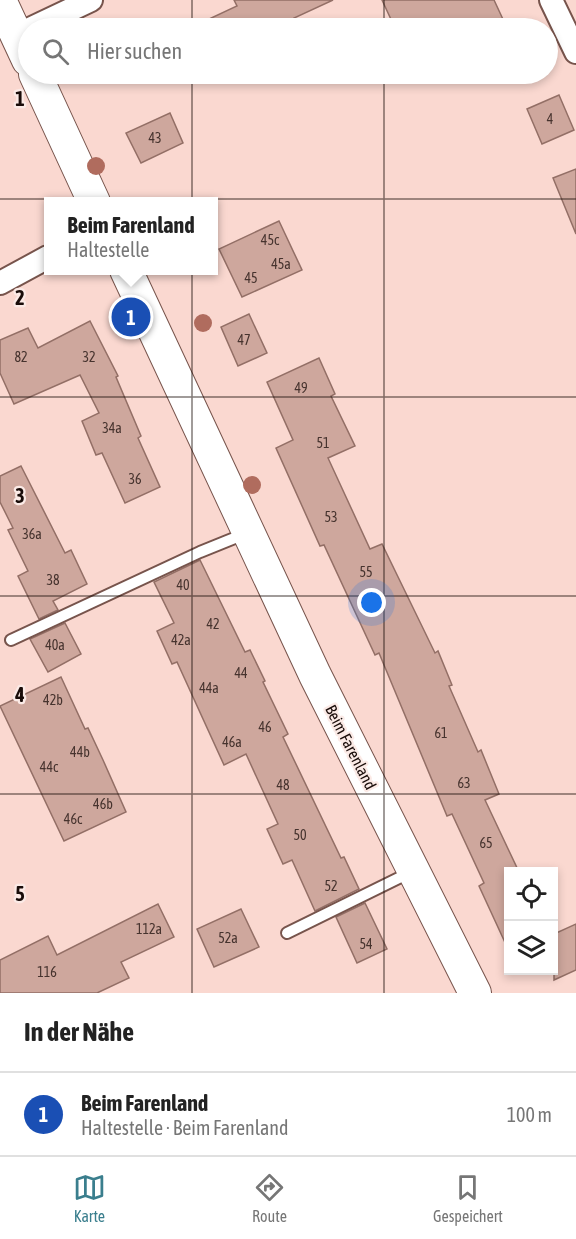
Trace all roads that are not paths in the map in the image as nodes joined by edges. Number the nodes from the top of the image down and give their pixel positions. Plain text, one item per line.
1 (0, 0) edge
2 (91, 0) edge
3 (551, 0) edge
4 (61, 18) edge
5 (18, 26) edge
6 (576, 52) edge
7 (40, 84) edge
8 (92, 197) edge
9 (44, 258) edge
10 (128, 275) edge
11 (0, 283) edge
12 (248, 532) junction
13 (11, 640) dead end
14 (414, 871) junction
15 (287, 933) dead end
16 (475, 993) edge

1 - 5 street
2 - 4 street
3 - 6 street
7 - 8 street
9 - 11 street
10 - 12 street, Beim Farenland
12 - 13 lane
12 - 14 street, Beim Farenland
14 - 15 lane
14 - 16 street, Beim Farenland

